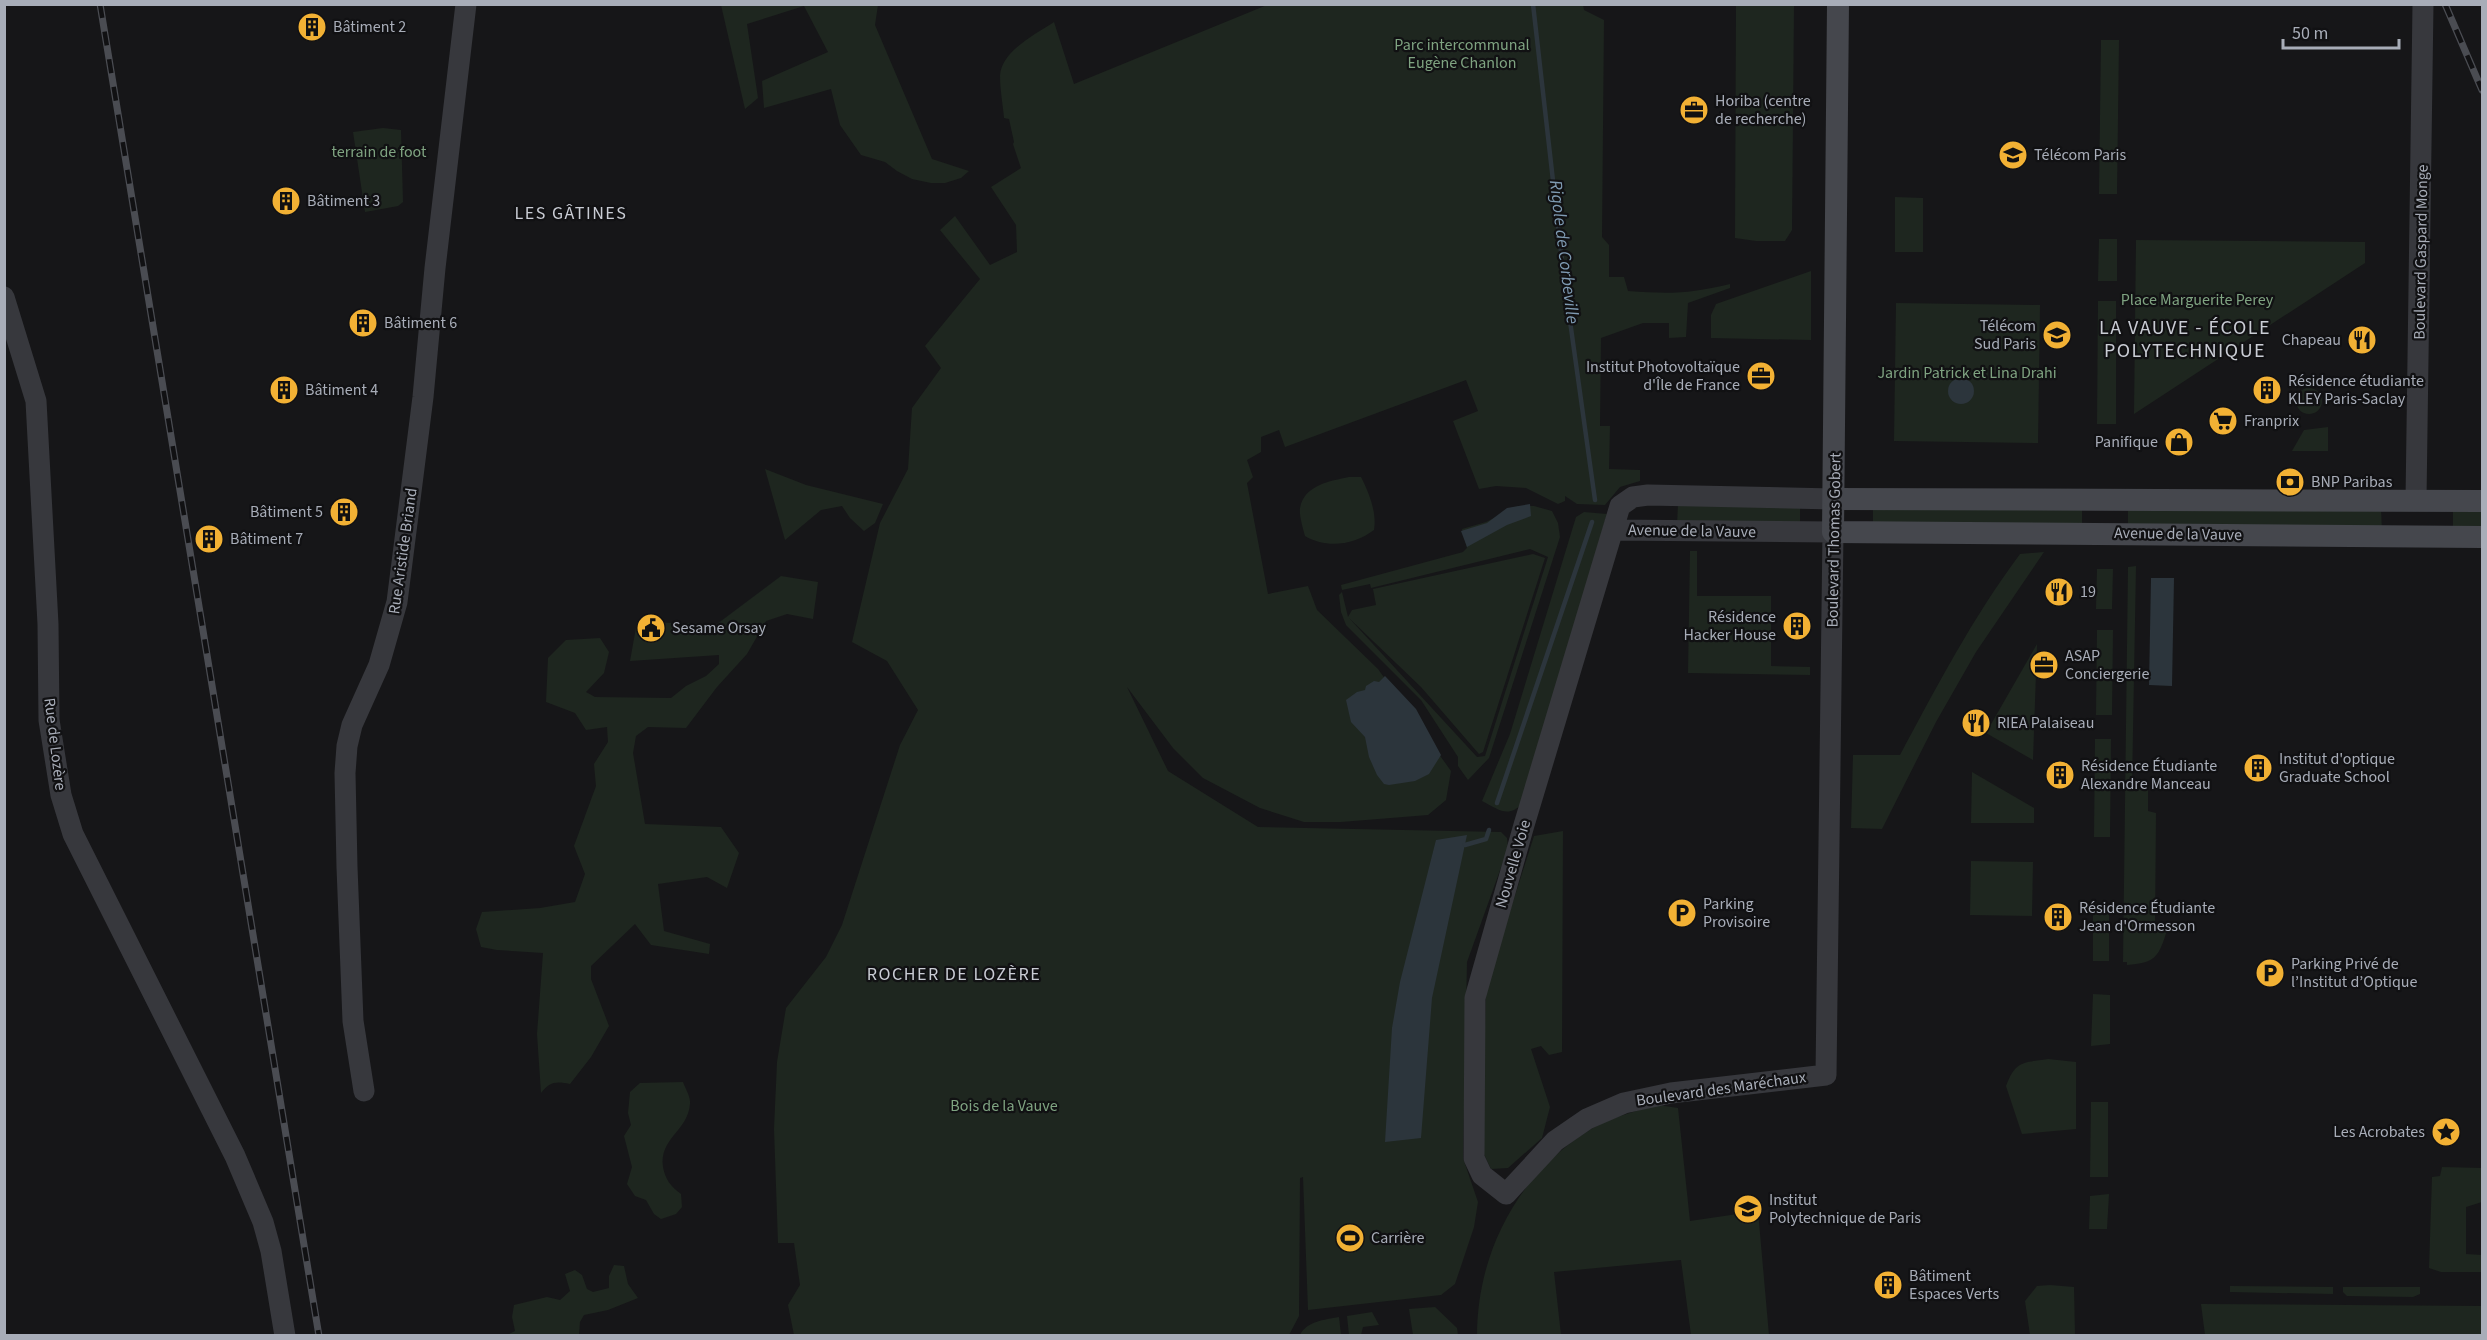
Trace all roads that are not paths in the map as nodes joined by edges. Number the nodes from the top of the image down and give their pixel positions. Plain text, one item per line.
1 (466, 4) edge
2 (1838, 4) edge
3 (2423, 4) edge
4 (4, 297) edge
5 (1834, 499) junction
6 (2416, 500) junction
7 (2482, 501) edge
8 (1613, 530) junction
9 (1833, 532) junction
10 (2482, 537) edge
11 (1826, 1075) joint
12 (364, 1091) dead end
13 (1506, 1194) joint
14 (285, 1335) edge

1 - 12 street, Rue Aristide Briand
2 - 5 main road, Boulevard Thomas Gobert
3 - 6 street, Boulevard Gaspard Monge
4 - 14 street, Rue de Lozère
5 - 6 main road, Avenue de la Vauve
5 - 8 street, Avenue de la Vauve
5 - 9 main road, Boulevard Thomas Gobert
6 - 7 main road, Avenue de la Vauve
8 - 9 street, Avenue de la Vauve
8 - 13 street, Nouvelle Voie
9 - 10 main road, Avenue de la Vauve
9 - 11 street, Boulevard Thomas Gobert
11 - 13 street, Boulevard des Maréchaux

